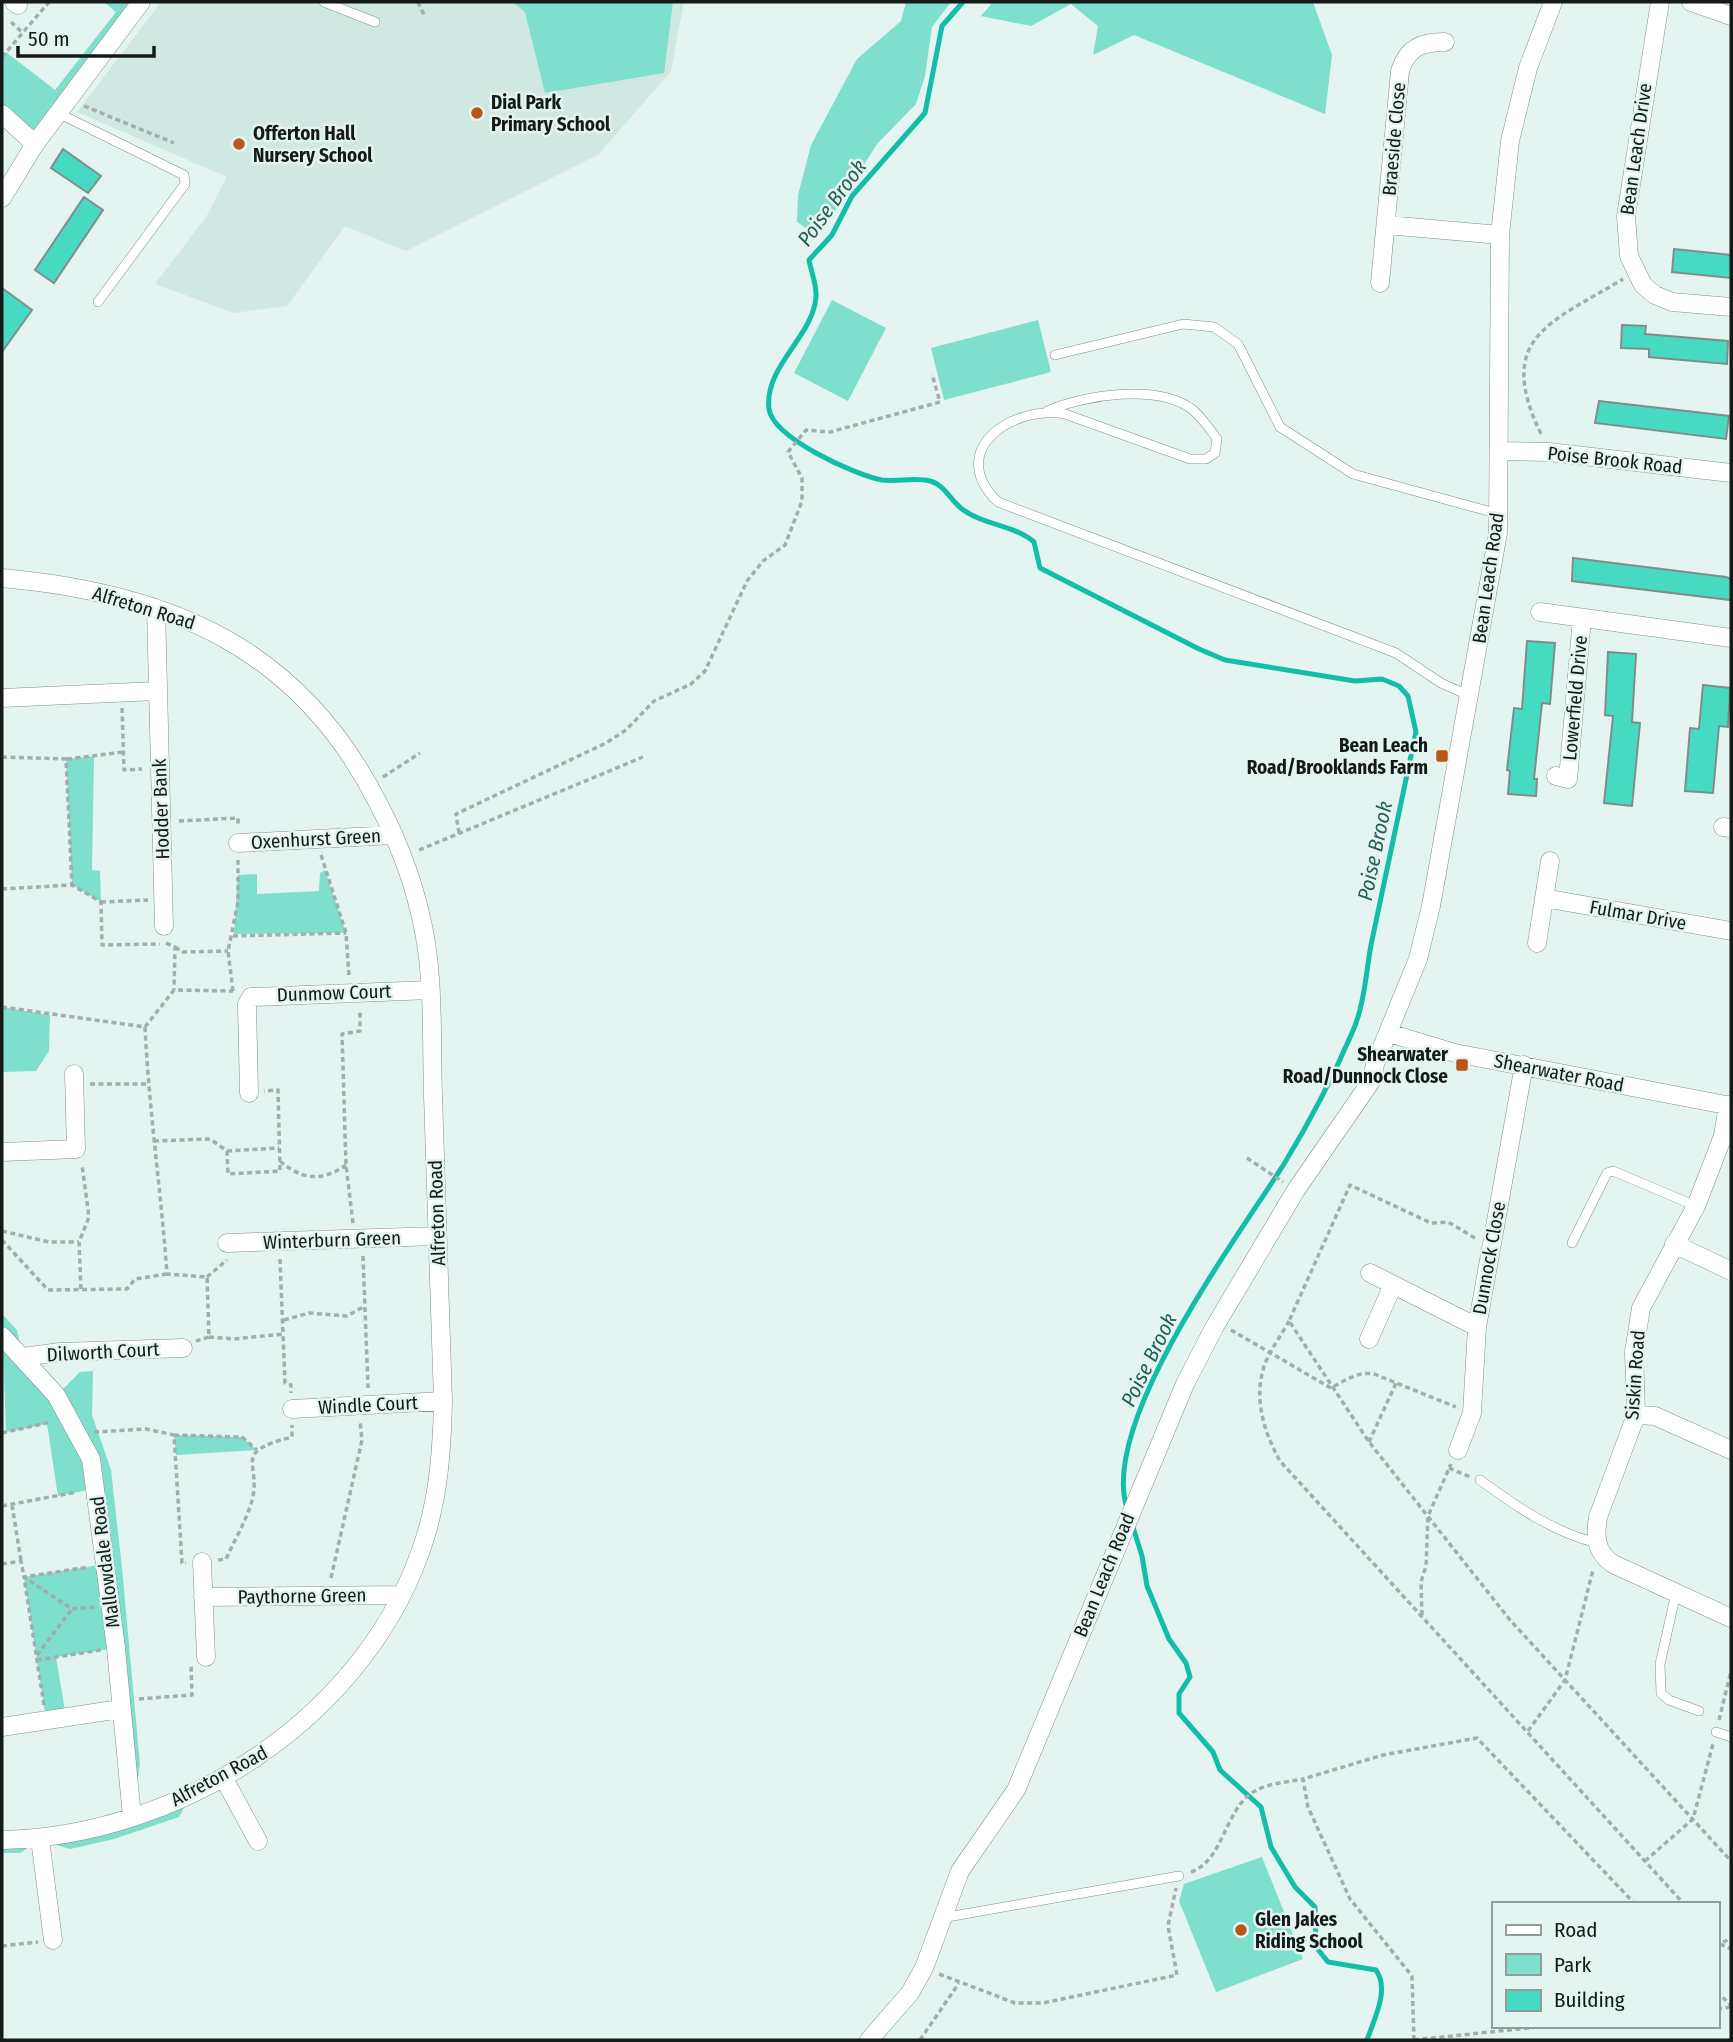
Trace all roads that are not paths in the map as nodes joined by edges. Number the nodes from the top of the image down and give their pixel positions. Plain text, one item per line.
1 (141, 2) edge
2 (324, 2) edge
3 (1553, 2) edge
4 (1660, 2) edge
5 (1691, 2) edge
6 (1731, 16) edge
7 (375, 22) dead end
8 (1445, 43) dead end
9 (64, 106) junction
10 (2, 114) edge
11 (35, 144) junction
12 (2, 198) edge
13 (1387, 225) junction
14 (1500, 235) junction
15 (1380, 283) dead end
16 (98, 302) dead end
17 (1731, 307) edge
18 (1055, 355) dead end
19 (1047, 411) junction
20 (1499, 451) junction
21 (1731, 473) edge
22 (1499, 514) junction
23 (2, 578) edge
24 (156, 608) junction
25 (1540, 612) dead end
26 (1582, 618) junction
27 (1731, 638) edge
28 (156, 691) junction
29 (1469, 696) junction
30 (2, 698) edge
31 (1568, 779) dead end
32 (394, 835) junction
33 (239, 843) road end
34 (1550, 861) dead end
35 (1544, 898) junction
36 (1731, 931) edge
37 (165, 935) road end
38 (1537, 943) dead end
39 (430, 990) junction
40 (1389, 1033) junction
41 (1524, 1065) junction
42 (74, 1079) road end
43 (249, 1093) road end
44 (1729, 1105) edge
45 (2, 1152) edge
46 (1696, 1206) junction
47 (438, 1236) junction
48 (227, 1243) road end
49 (1572, 1243) dead end
50 (1674, 1244) junction
51 (1731, 1271) edge
52 (1370, 1273) dead end
53 (1393, 1284) junction
54 (1477, 1327) junction
55 (2, 1336) edge
56 (1369, 1339) dead end
57 (183, 1348) road end
58 (23, 1357) junction
59 (443, 1401) junction
60 (292, 1409) road end
61 (1636, 1415) junction
62 (1458, 1450) road end
63 (1731, 1450) edge
64 (1480, 1480) road end
65 (1598, 1545) junction
66 (202, 1562) road end
67 (1676, 1593) junction
68 (400, 1595) junction
69 (203, 1597) junction
70 (1731, 1618) edge
71 (206, 1657) road end
72 (120, 1705) junction
73 (1699, 1711) dead end
74 (2, 1727) edge
75 (1716, 1731) dead end
76 (1731, 1737) edge
77 (223, 1776) junction
78 (132, 1817) junction
79 (40, 1839) junction
80 (2, 1840) edge
81 (258, 1841) dead end
82 (1178, 1876) road end
83 (942, 1917) junction
84 (54, 1940) road end
85 (869, 2040) edge

1 - 9 street
2 - 7 lane
3 - 14 street, Bean Leach Road
4 - 17 street, Bean Leach Drive
5 - 6 street
8 - 13 street, Braeside Close
9 - 11 street
9 - 16 lane
10 - 11 street
11 - 12 street
13 - 14 street
13 - 15 street, Braeside Close
14 - 20 street, Bean Leach Road
18 - 22 lane
19 - 19 lane
19 - 29 lane
20 - 21 street, Poise Brook Road
20 - 22 street, Bean Leach Road
22 - 29 street, Bean Leach Road
23 - 24 street, Alfreton Road
24 - 28 street, Hodder Bank
24 - 32 street, Alfreton Road
25 - 26 street, Lowerfield Drive
26 - 27 street, Lowerfield Drive
26 - 31 street, Lowerfield Drive
28 - 30 street
28 - 37 street, Hodder Bank
29 - 40 street, Bean Leach Road
32 - 33 street, Oxenhurst Green
32 - 39 street, Alfreton Road
34 - 35 street
35 - 36 street, Fulmar Drive
35 - 38 street
39 - 43 street, Dunmow Court
39 - 47 street, Alfreton Road
40 - 41 street, Shearwater Road
40 - 83 street, Bean Leach Road
41 - 44 street, Shearwater Road
41 - 54 street, Dunnock Close
42 - 45 street
44 - 46 street, Siskin Road
46 - 49 lane
46 - 50 street, Siskin Road
47 - 48 street, Winterburn Green
47 - 59 street, Alfreton Road
50 - 51 street
50 - 61 street, Siskin Road
52 - 53 street
53 - 54 street
53 - 56 street
54 - 62 street, Dunnock Close
55 - 58 street, Mallowdale Road
57 - 58 street, Dilworth Court
58 - 72 street, Mallowdale Road
59 - 60 street, Windle Court
59 - 68 street, Alfreton Road
61 - 63 street
61 - 65 street, Siskin Road
64 - 65 lane
65 - 67 street
66 - 69 street
67 - 70 street
67 - 73 lane
68 - 69 street, Paythorne Green
68 - 77 street, Alfreton Road
69 - 71 street
72 - 74 street
72 - 78 street, Mallowdale Road
75 - 76 lane
77 - 78 street, Alfreton Road
77 - 81 street
78 - 79 street, Alfreton Road
79 - 80 street, Alfreton Road
79 - 84 street
82 - 83 lane
83 - 85 street, Bean Leach Road

